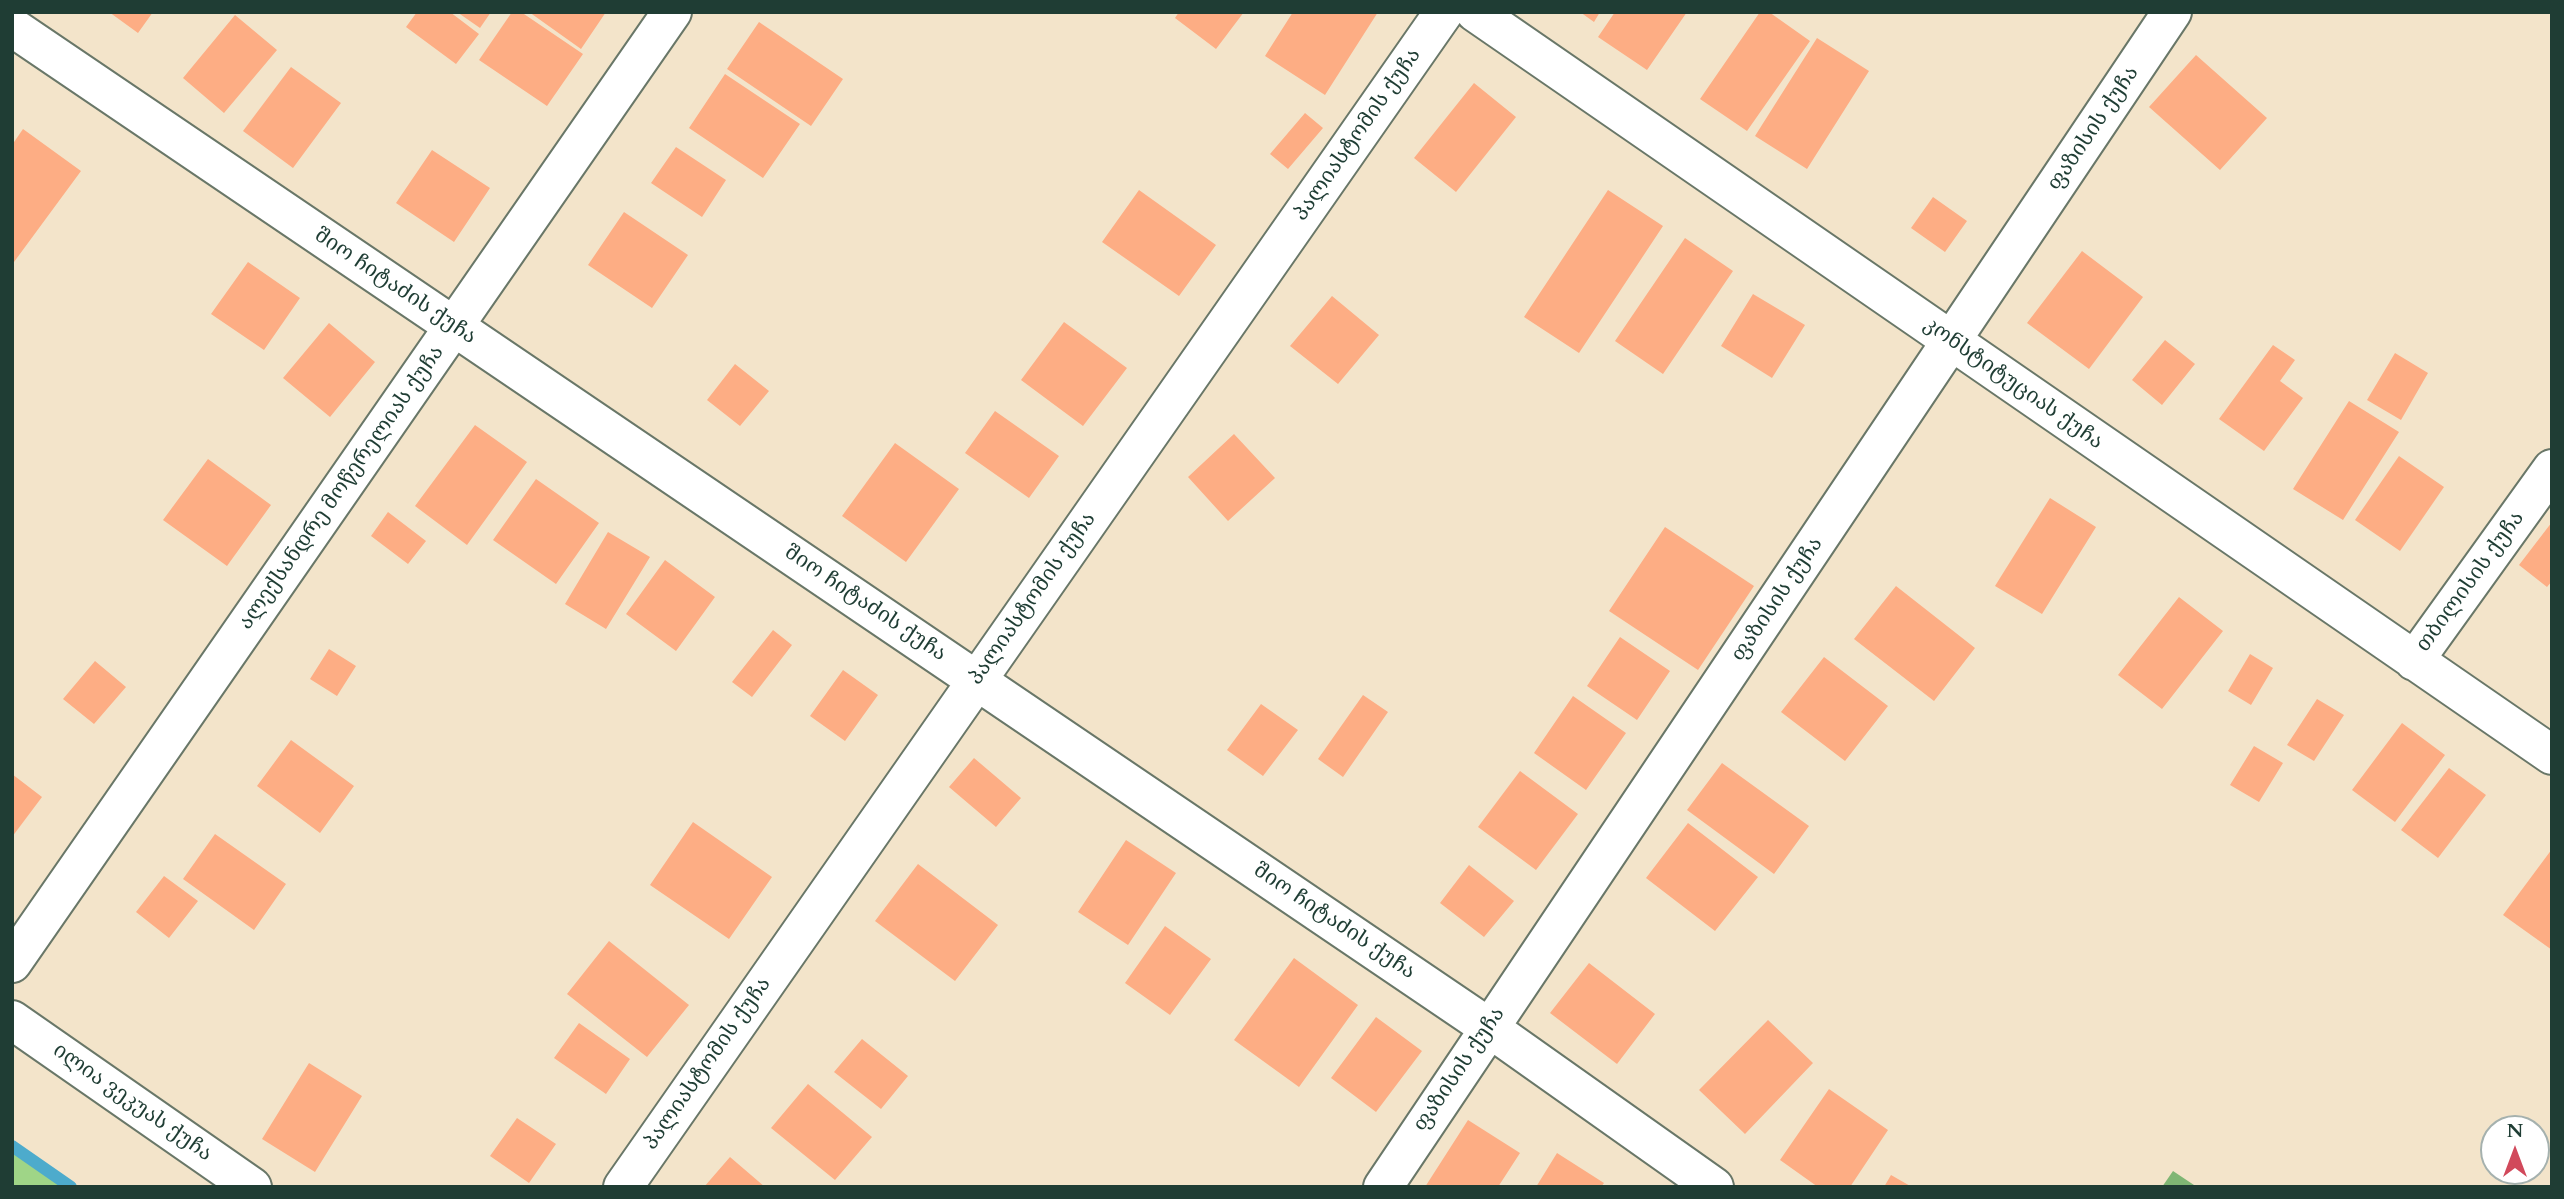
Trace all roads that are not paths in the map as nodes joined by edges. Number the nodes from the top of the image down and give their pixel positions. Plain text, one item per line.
1 (672, 12) edge
2 (1444, 12) edge
3 (1475, 12) edge
4 (2172, 12) edge
5 (12, 27) edge
6 (453, 327) junction
7 (1952, 342) junction
8 (2552, 470) edge
9 (2414, 661) junction
10 (977, 679) junction
11 (2552, 755) edge
12 (12, 963) edge
13 (12, 1020) edge
14 (1488, 1027) junction
15 (252, 1187) edge
16 (623, 1187) edge
17 (1382, 1187) edge
18 (1714, 1187) edge

1 - 6 street, ალექსანდრე მოწერელიას ქუჩა
2 - 10 street, პალიასტომის ქუჩა
3 - 7 street, კონსტიტუციას ქუჩა
4 - 7 street, ფაზისის ქუჩა
5 - 6 street, შიო ჩიტაძის ქუჩა
6 - 10 street, შიო ჩიტაძის ქუჩა
6 - 12 street, ალექსანდრე მოწერელიას ქუჩა
7 - 9 street, კონსტიტუციას ქუჩა
7 - 14 street, ფაზისის ქუჩა
8 - 9 street, თბილისის ქუჩა
9 - 11 street, კონსტიტუციას ქუჩა
10 - 14 street, შიო ჩიტაძის ქუჩა
10 - 16 street, პალიასტომის ქუჩა
13 - 15 street, ილია ვეკუას ქუჩა
14 - 17 street, ფაზისის ქუჩა
14 - 18 street, შიო ჩიტაძის ქუჩა

